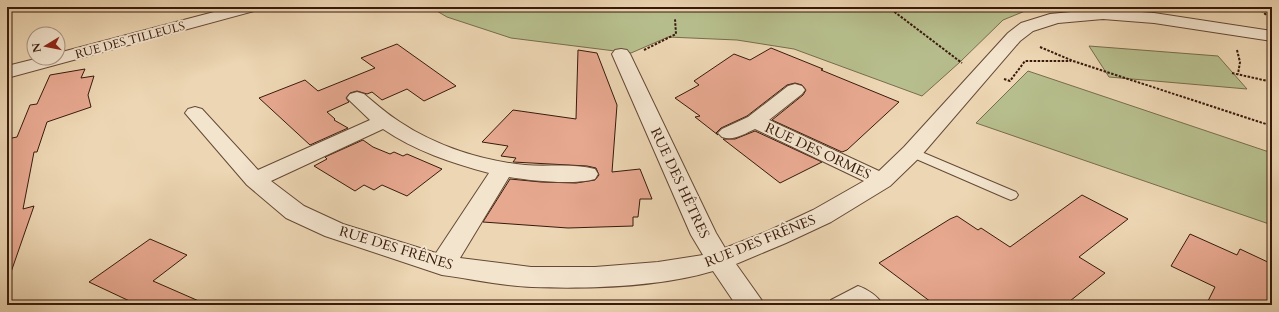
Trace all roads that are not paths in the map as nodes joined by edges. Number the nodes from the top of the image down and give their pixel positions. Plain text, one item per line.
1 (252, 7) edge
2 (1272, 36) edge
3 (622, 57) road end
4 (7, 72) edge
5 (795, 90) dead end
6 (357, 98) dead end
7 (195, 114) dead end
8 (384, 121) junction
9 (755, 121) junction
10 (729, 133) dead end
11 (912, 152) junction
12 (503, 169) junction
13 (587, 174) dead end
14 (255, 180) junction
15 (882, 181) junction
16 (1011, 195) dead end
17 (719, 260) junction
18 (442, 265) junction
19 (751, 305) edge
20 (837, 305) edge
21 (874, 305) edge

1 - 4 street, RUE DES TILLEULS
2 - 11 street, RUE DES FRÊNES
3 - 17 street, RUE DES HÊTRES
5 - 9 street, RUE DES ORMES
6 - 8 street
7 - 14 street, RUE DES FRÊNES
8 - 12 street
8 - 14 street
9 - 10 street, RUE DES ORMES
9 - 15 street, RUE DES ORMES
11 - 15 street, RUE DES FRÊNES
11 - 16 lane
12 - 13 street
12 - 18 street
14 - 18 street, RUE DES FRÊNES
15 - 17 street, RUE DES FRÊNES
17 - 18 street, RUE DES FRÊNES
17 - 19 street, RUE DES HÊTRES
20 - 21 lane

